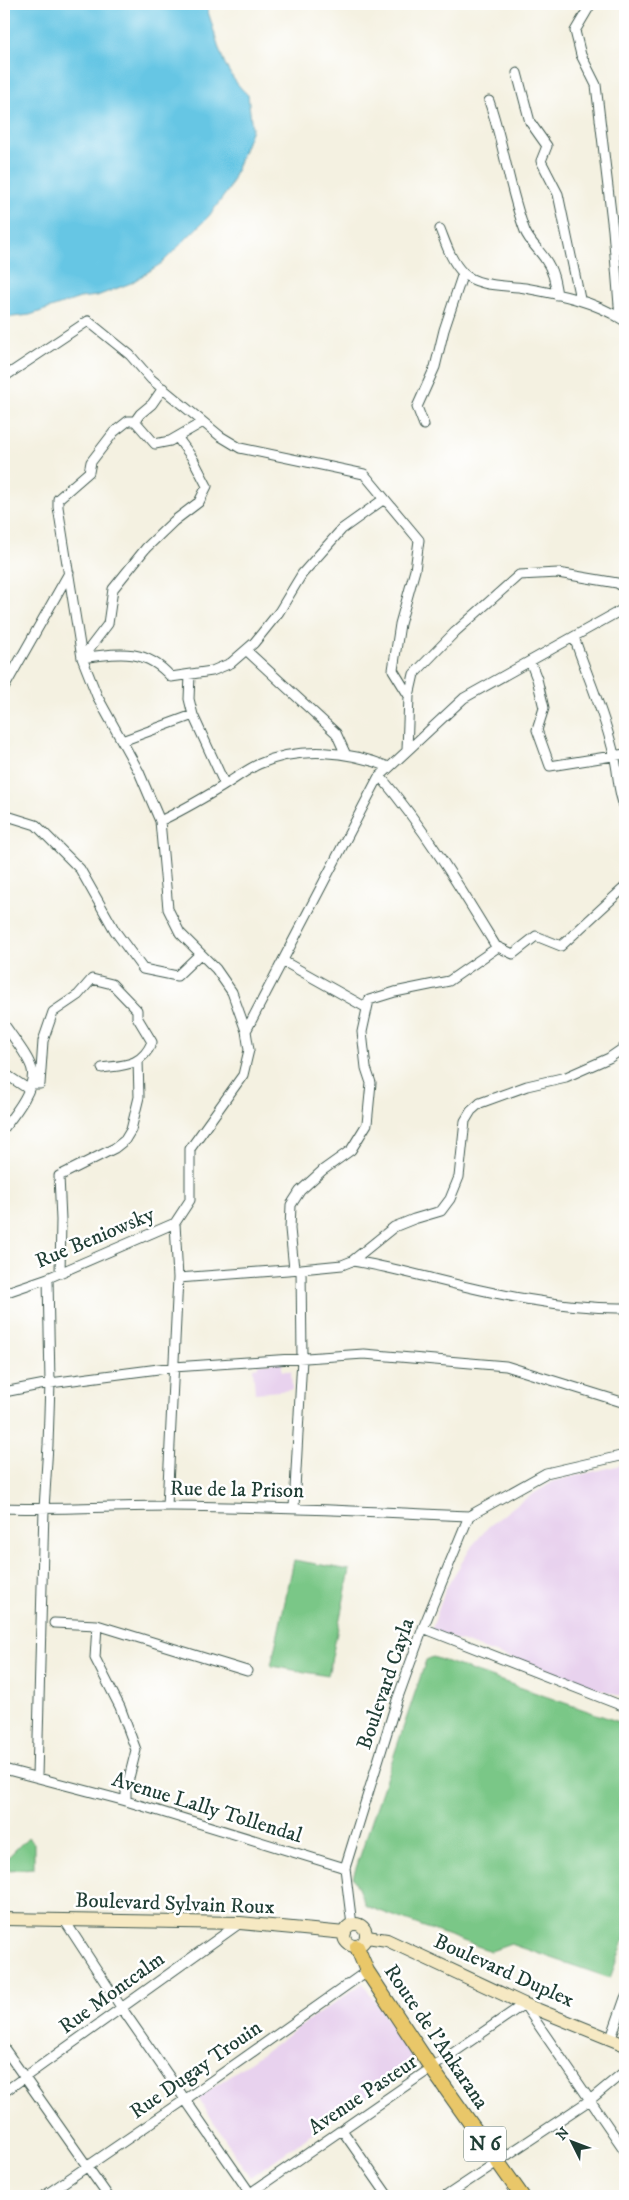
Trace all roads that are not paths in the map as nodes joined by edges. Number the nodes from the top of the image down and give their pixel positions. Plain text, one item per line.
1 (591, 4) edge
2 (623, 4) edge
3 (625, 7) edge
4 (517, 73) dead end
5 (488, 101) dead end
6 (440, 229) dead end
7 (464, 273) junction
8 (557, 295) junction
9 (580, 300) junction
10 (623, 320) edge
11 (4, 378) edge
12 (163, 388) junction
13 (135, 421) junction
14 (203, 422) junction
15 (424, 425) dead end
16 (177, 437) junction
17 (384, 499) junction
18 (68, 573) junction
19 (625, 588) edge
20 (625, 608) edge
21 (574, 637) junction
22 (246, 650) junction
23 (82, 658) junction
24 (530, 662) junction
25 (190, 676) junction
26 (4, 688) edge
27 (409, 696) junction
28 (193, 715) junction
29 (122, 741) junction
30 (407, 750) junction
31 (625, 754) edge
32 (346, 755) junction
33 (615, 756) junction
34 (389, 768) junction
35 (380, 776) junction
36 (225, 784) junction
37 (625, 808) edge
38 (4, 815) edge
39 (160, 821) junction
40 (625, 887) edge
41 (497, 948) junction
42 (200, 954) junction
43 (283, 961) junction
44 (367, 1008) junction
45 (4, 1024) edge
46 (246, 1031) junction
47 (622, 1049) edge
48 (625, 1059) edge
49 (138, 1060) junction
50 (102, 1068) dead end
51 (4, 1073) edge
52 (30, 1087) junction
53 (4, 1128) edge
54 (175, 1223) junction
55 (352, 1261) junction
56 (297, 1269) junction
57 (60, 1272) junction
58 (48, 1278) junction
59 (178, 1278) junction
60 (4, 1293) edge
61 (625, 1308) edge
62 (302, 1358) junction
63 (174, 1366) junction
64 (50, 1384) junction
65 (4, 1392) edge
66 (625, 1403) edge
67 (625, 1455) edge
68 (167, 1506) junction
69 (4, 1508) edge
70 (294, 1508) junction
71 (44, 1510) junction
72 (470, 1516) junction
73 (54, 1623) dead end
74 (96, 1625) junction
75 (423, 1628) junction
76 (247, 1671) dead end
77 (625, 1707) edge
78 (4, 1769) edge
79 (37, 1777) junction
80 (126, 1801) junction
81 (345, 1868) junction
82 (4, 1919) edge
83 (65, 1921) junction
84 (240, 1923) junction
85 (348, 1929) junction
86 (362, 1942) junction
87 (367, 1971) junction
88 (625, 1998) edge
89 (524, 2004) junction
90 (121, 2007) junction
91 (611, 2038) junction
92 (625, 2045) edge
93 (4, 2048) edge
94 (432, 2069) junction
95 (625, 2071) edge
96 (25, 2077) junction
97 (4, 2092) edge
98 (186, 2099) junction
99 (590, 2100) junction
100 (342, 2130) junction
101 (625, 2151) edge
102 (498, 2161) junction
103 (87, 2166) junction
104 (249, 2195) edge
105 (44, 2196) edge
106 (108, 2196) edge
107 (388, 2196) edge
108 (446, 2196) edge
109 (522, 2196) edge

1 - 10 street
2 - 3 street
4 - 9 street
5 - 8 street
6 - 7 street
7 - 8 street
7 - 15 street
8 - 9 street
9 - 10 street
11 - 12 street
12 - 13 street
12 - 14 street
13 - 16 street
13 - 18 street
14 - 16 street
14 - 17 street
16 - 23 street
17 - 22 street
17 - 27 street
18 - 23 street
18 - 26 street
19 - 27 street
20 - 21 street
21 - 24 street
21 - 33 street
22 - 25 street
22 - 32 street
23 - 25 street
23 - 29 street
24 - 30 street
24 - 33 street
25 - 28 street
27 - 30 street
28 - 29 street
28 - 36 street
29 - 39 street
30 - 34 street
31 - 33 street
32 - 34 street
32 - 36 street
33 - 37 street
34 - 35 street
35 - 41 street
35 - 43 street
36 - 39 street
38 - 42 street
39 - 42 street
40 - 41 street
41 - 44 street
42 - 46 street
43 - 44 street
43 - 46 street
44 - 56 street
45 - 52 street
46 - 54 street, Rue Beniowsky
47 - 48 street
47 - 55 street
49 - 50 street
49 - 52 street
49 - 57 street
51 - 52 street
52 - 53 street
54 - 57 street, Rue Beniowsky
54 - 59 street
55 - 56 street
55 - 61 street
56 - 59 street
56 - 62 street
57 - 58 street, Rue Beniowsky
58 - 60 street, Rue Beniowsky
58 - 64 street
59 - 63 street
62 - 63 street
62 - 66 street
62 - 70 street
63 - 64 street
63 - 68 street
64 - 65 street
64 - 71 street
67 - 72 street
68 - 70 street, Rue de la Prison
68 - 71 street, Rue de la Prison
69 - 71 street, Rue de la Prison
70 - 72 street, Rue de la Prison
71 - 79 street
72 - 75 street, Boulevard Cayla
73 - 74 street
74 - 76 street
74 - 80 street
75 - 77 street
75 - 81 street, Boulevard Cayla
78 - 79 street, Avenue Lally Tollendal
79 - 80 street, Avenue Lally Tollendal
80 - 81 street, Avenue Lally Tollendal
81 - 85 street
82 - 83 main road, Boulevard Sylvain Roux
83 - 84 main road, Boulevard Sylvain Roux
83 - 90 street
84 - 85 main road, Boulevard Sylvain Roux
84 - 90 street, Rue Montcalm
85 - 86 main road, Route de l'Ankarana / N 6
85 - 86 main road, Route de l'Ankarana / N 6
86 - 87 main road, Route de l'Ankarana / N 6
86 - 89 main road, Boulevard Duplex
87 - 94 main road, Route de l'Ankarana / N 6
87 - 98 street, Rue Dugay Trouin
88 - 91 street
89 - 91 main road, Boulevard Duplex
89 - 94 street, Avenue Pasteur
89 - 99 street
90 - 96 street, Rue Montcalm
90 - 98 street
91 - 92 main road, Boulevard Duplex
93 - 96 street
94 - 100 street, Avenue Pasteur
94 - 102 main road, Route de l'Ankarana / N 6
95 - 99 street
96 - 97 street, Rue Montcalm
96 - 103 street
98 - 103 street, Rue Dugay Trouin
98 - 104 street
99 - 101 street
99 - 102 street
100 - 104 street, Avenue Pasteur
100 - 107 street
102 - 108 street
102 - 109 main road, Route de l'Ankarana / N 6
103 - 105 street, Rue Dugay Trouin
103 - 106 street

